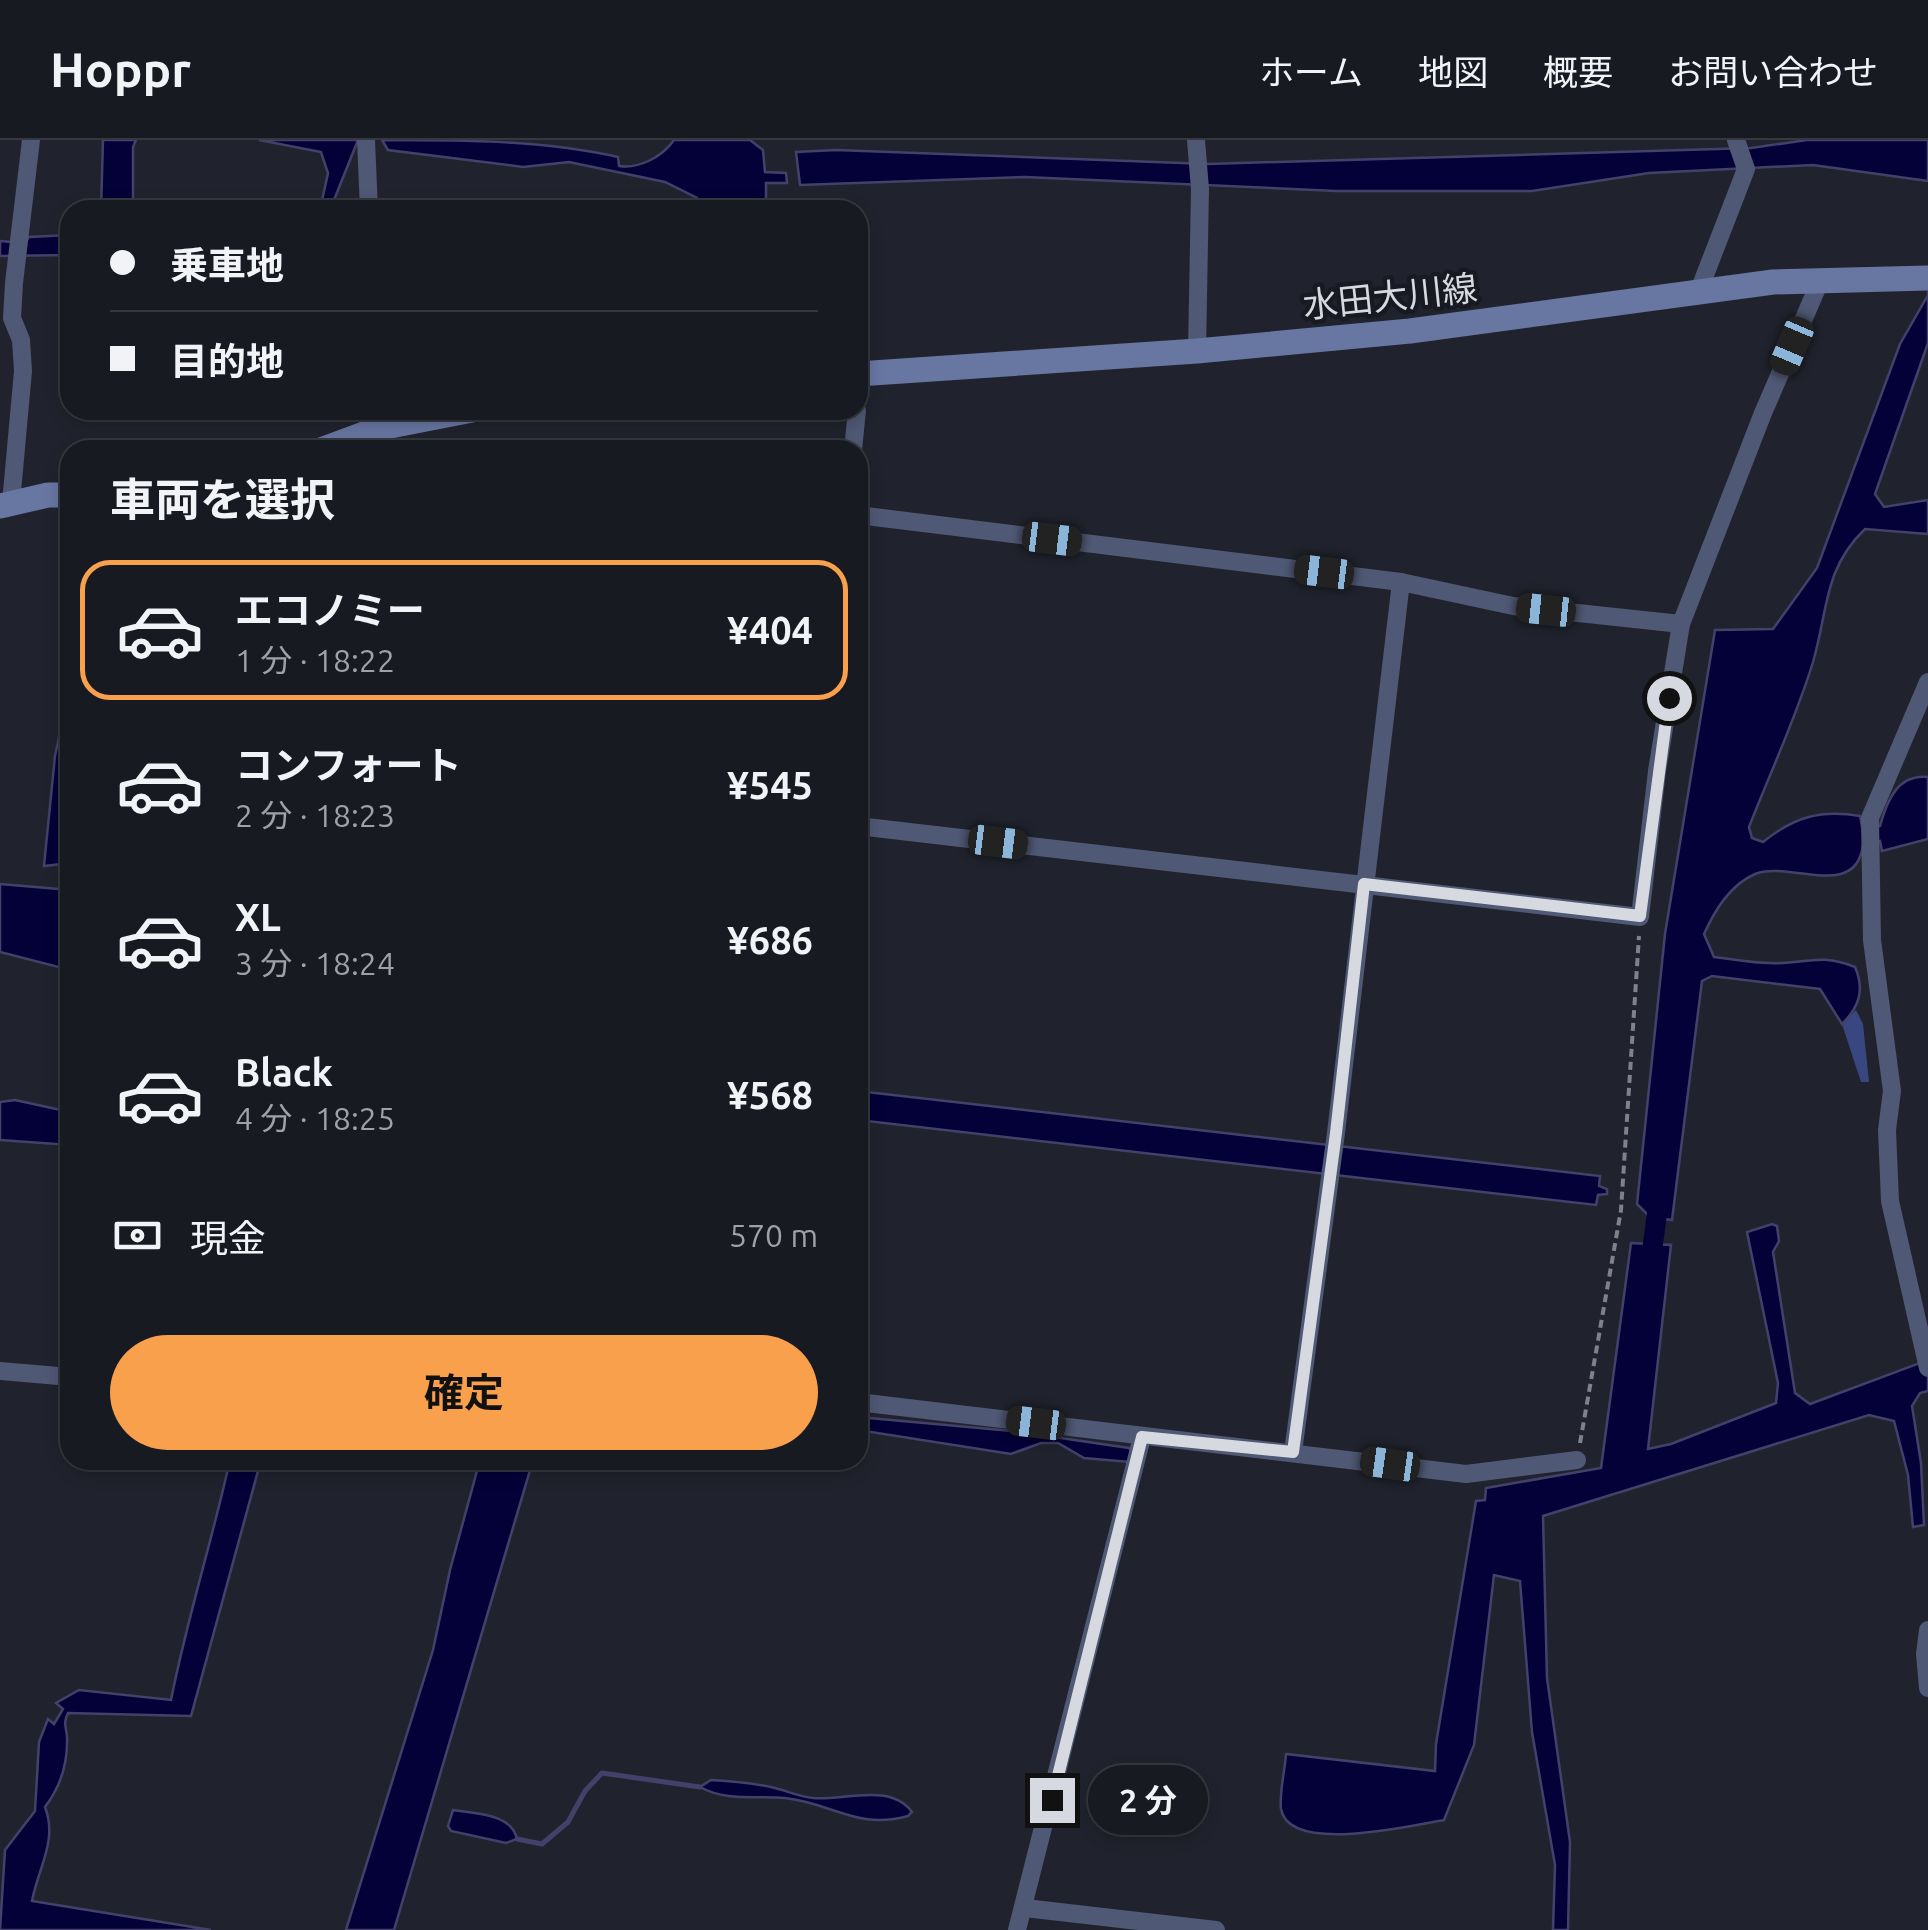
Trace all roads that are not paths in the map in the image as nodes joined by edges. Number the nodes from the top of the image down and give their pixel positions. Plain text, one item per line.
1 (32, 140) edge
2 (366, 140) edge
3 (1196, 140) edge
4 (1738, 144) edge
5 (369, 200) edge
6 (1926, 278) edge
7 (1821, 279) junction
8 (1698, 293) junction
9 (1196, 351) junction
10 (868, 373) edge
11 (378, 420) edge
12 (340, 440) edge
13 (60, 496) edge
14 (6, 504) edge
15 (868, 516) edge
16 (1401, 582) junction
17 (1681, 624) junction
18 (1928, 682) edge
19 (868, 827) edge
20 (1364, 884) junction
21 (1928, 1368) edge
22 (0, 1371) edge
23 (60, 1376) edge
24 (868, 1403) edge
25 (1142, 1437) junction
26 (1293, 1452) junction
27 (1577, 1460) road end
28 (1928, 1630) edge
29 (1928, 1688) edge
30 (1025, 1908) junction
31 (1016, 1930) edge
32 (1216, 1930) edge

1 - 14 street
2 - 5 street
3 - 9 street
4 - 8 street
6 - 7 main road, 水田大川線
7 - 8 main road, 水田大川線
7 - 17 street
8 - 9 main road, 水田大川線
9 - 10 main road, 水田大川線
11 - 12 main road
13 - 14 main road
15 - 16 street
16 - 17 street
16 - 20 street
17 - 20 street
18 - 21 street
19 - 20 street
20 - 26 street
22 - 23 street
24 - 25 street
25 - 26 street
25 - 30 street
26 - 27 street
28 - 29 street
30 - 31 street
30 - 32 street

